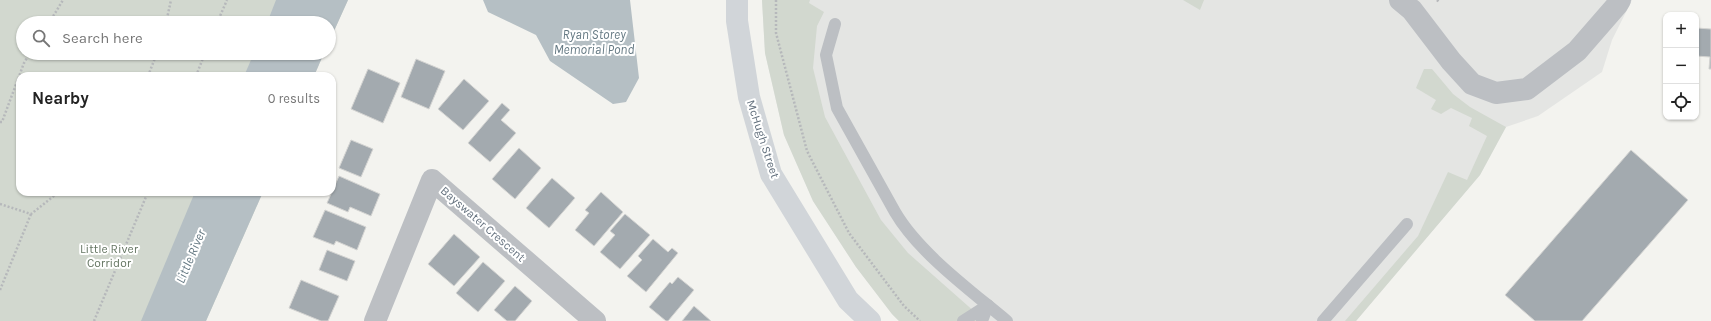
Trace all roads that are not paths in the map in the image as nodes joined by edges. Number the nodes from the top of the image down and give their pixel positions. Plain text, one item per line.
1 (737, 0) edge
2 (1400, 0) edge
3 (1620, 0) edge
4 (835, 24) dead end
5 (1407, 224) dead end
6 (988, 305) junction
7 (375, 321) edge
8 (595, 321) edge
9 (870, 321) edge
10 (963, 321) edge
11 (982, 321) edge
12 (1007, 321) edge
13 (1323, 321) edge

1 - 9 main road, McHugh Street
2 - 3 street
4 - 6 lane
5 - 13 lane
6 - 10 lane
6 - 11 lane
6 - 12 lane
7 - 8 street, Bayswater Crescent

